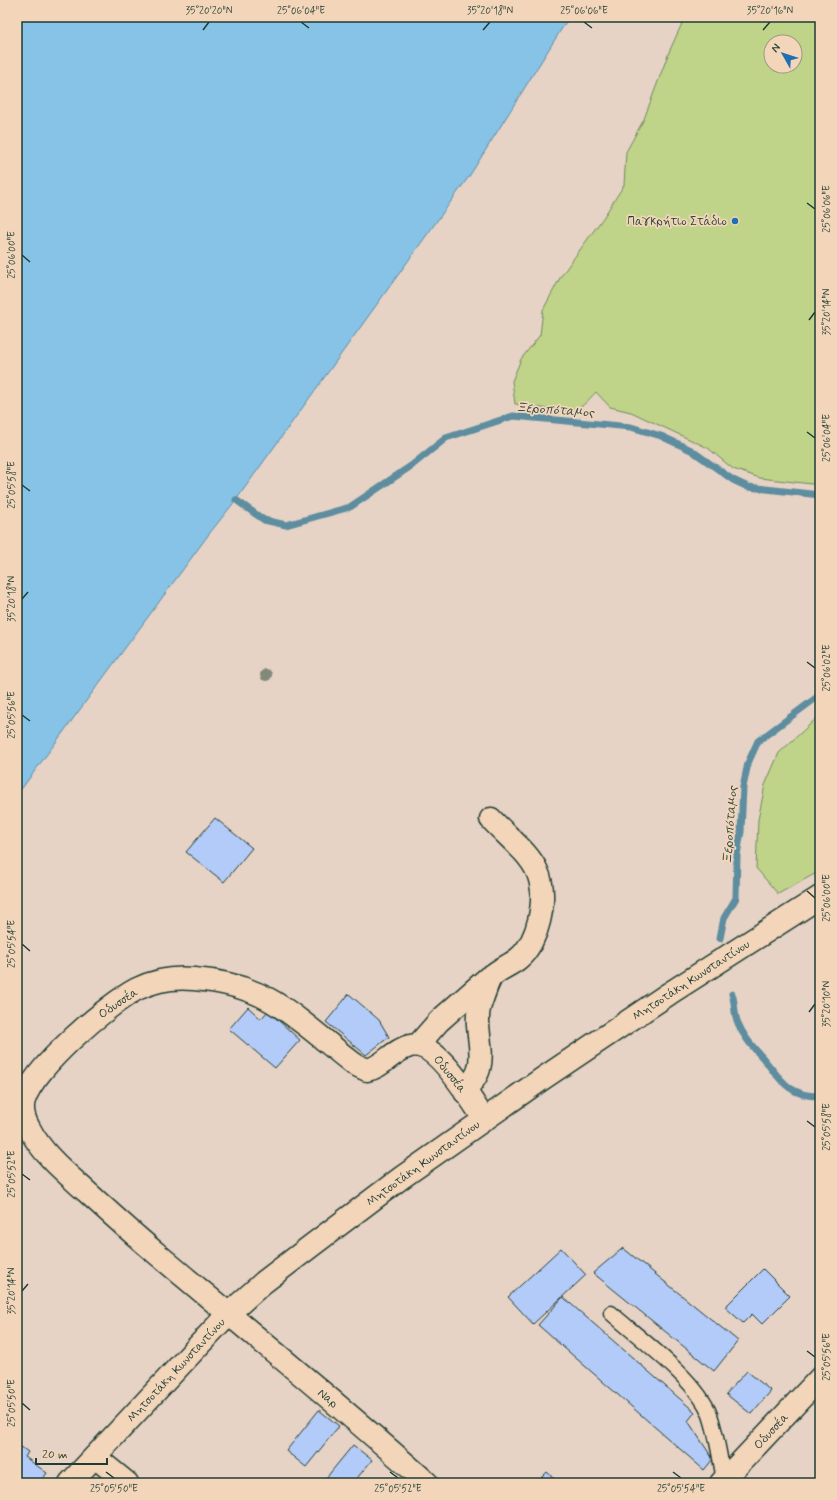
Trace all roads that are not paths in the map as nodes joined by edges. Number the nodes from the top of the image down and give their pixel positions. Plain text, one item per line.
1 (491, 819) dead end
2 (820, 897) edge
3 (492, 976) junction
4 (418, 1045) junction
5 (465, 1092) junction
6 (484, 1119) junction
7 (611, 1313) dead end
8 (228, 1314) junction
9 (820, 1378) edge
10 (95, 1457) junction
11 (723, 1482) edge
12 (70, 1483) edge
13 (127, 1483) edge
14 (427, 1483) edge

1 - 3 street
2 - 6 street, Μητσοτάκη Κωνσταντίνου
3 - 4 street
3 - 5 street
4 - 5 street, Οδυσσέα
4 - 8 street, Οδυσσέα
5 - 6 street, Οδυσσέα
6 - 8 street, Μητσοτάκη Κωνσταντίνου
7 - 11 lane
8 - 10 street, Μητσοτάκη Κωνσταντίνου
8 - 14 street, Ναρ
9 - 11 street, Οδυσσέα
10 - 12 street, Μητσοτάκη Κωνσταντίνου
10 - 13 street

